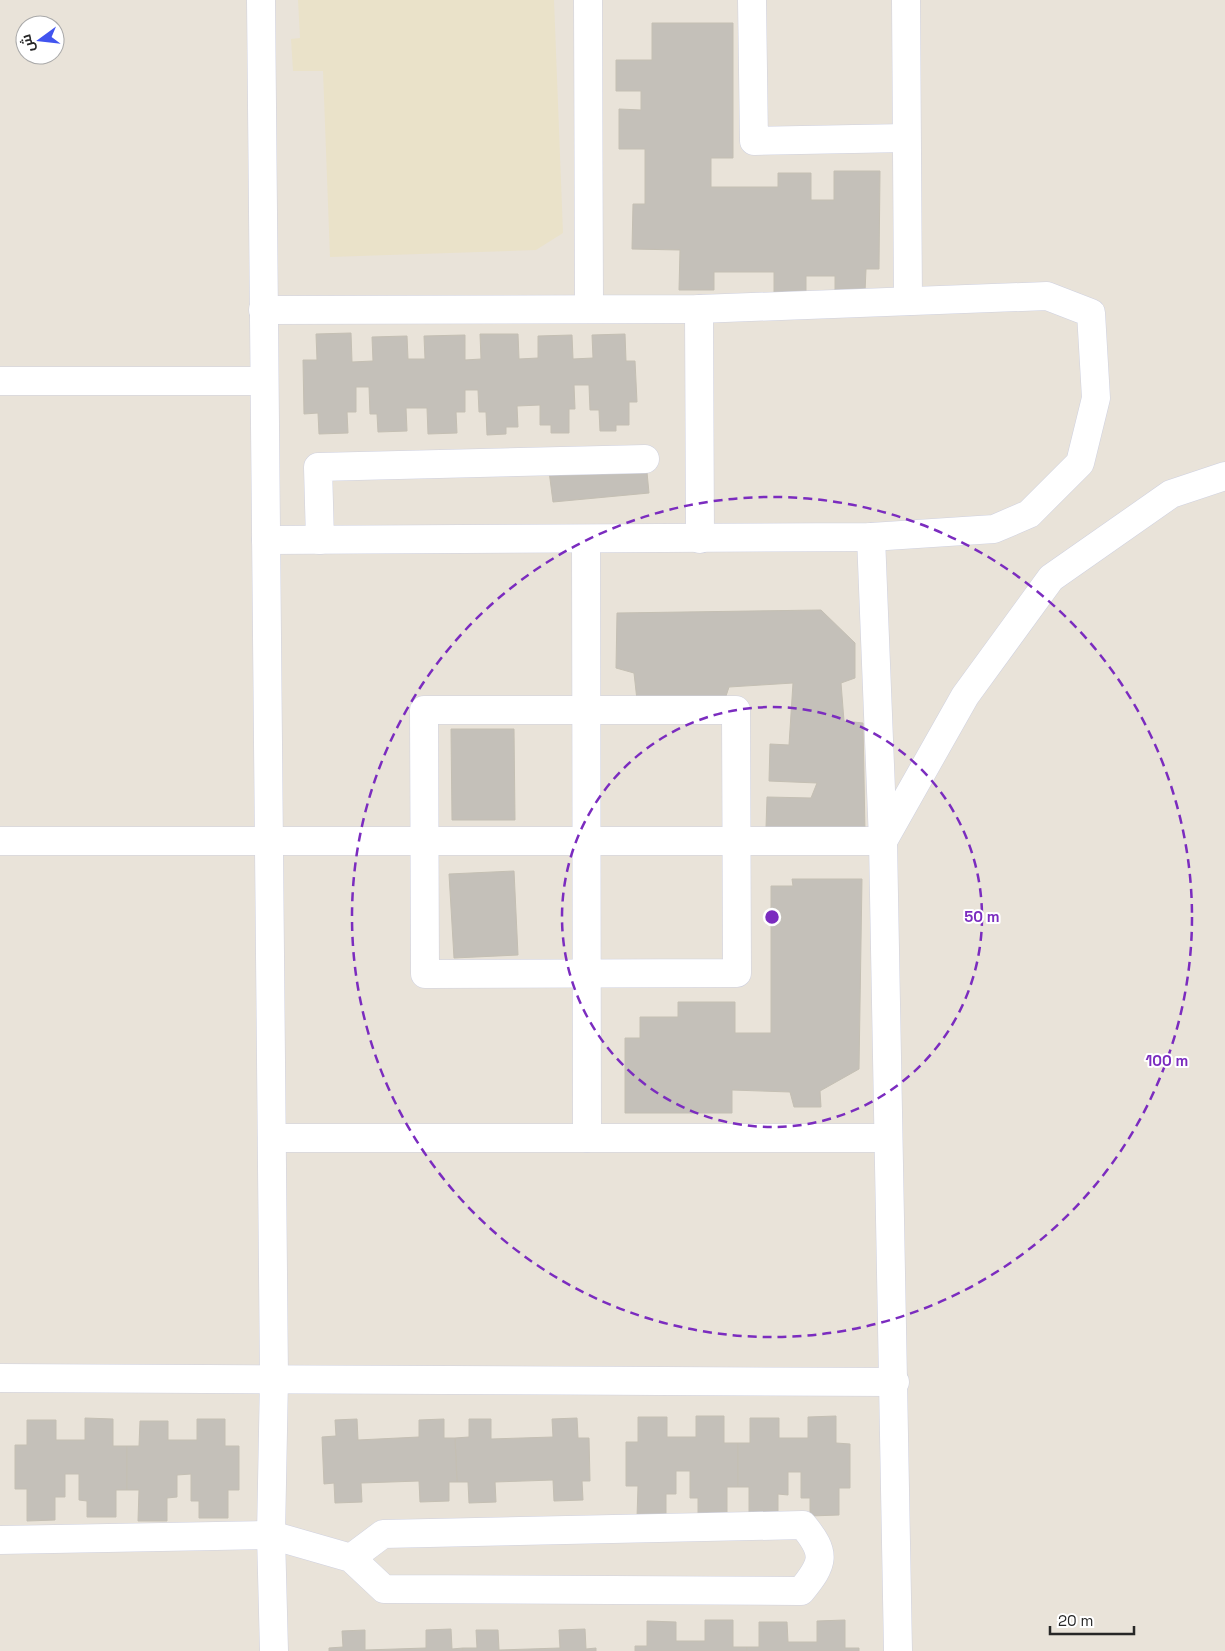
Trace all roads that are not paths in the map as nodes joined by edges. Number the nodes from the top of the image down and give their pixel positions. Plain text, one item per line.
1 (260, 0) edge
2 (588, 0) edge
3 (752, 0) edge
4 (906, 0) edge
5 (906, 138) junction
6 (908, 301) junction
7 (589, 308) junction
8 (699, 308) junction
9 (264, 310) junction
10 (264, 381) junction
11 (0, 382) edge
12 (645, 459) dead end
13 (1225, 476) edge
14 (872, 537) junction
15 (586, 539) junction
16 (700, 539) junction
17 (266, 540) junction
18 (320, 540) junction
19 (586, 710) junction
20 (0, 841) edge
21 (269, 841) junction
22 (425, 841) junction
23 (586, 841) junction
24 (736, 841) junction
25 (883, 841) junction
26 (587, 973) junction
27 (272, 1138) junction
28 (587, 1138) junction
29 (888, 1138) junction
30 (0, 1378) edge
31 (274, 1379) junction
32 (895, 1382) junction
33 (271, 1534) junction
34 (0, 1540) edge
35 (351, 1558) junction
36 (274, 1651) edge
37 (898, 1651) edge

1 - 9 street
2 - 7 street
3 - 5 street
4 - 5 street
5 - 6 street
6 - 8 street
6 - 14 street
7 - 8 street
7 - 9 street
8 - 16 street
9 - 10 street
10 - 11 street
10 - 17 street
12 - 18 street
13 - 25 street
14 - 16 street
14 - 25 street
15 - 16 street
15 - 18 street
15 - 19 street
17 - 18 street
17 - 21 street
19 - 22 street
19 - 23 street
19 - 24 street
20 - 21 street
21 - 22 street
21 - 27 street
22 - 23 street
22 - 26 street
23 - 24 street
23 - 26 street
24 - 25 street
24 - 26 street
25 - 29 street
26 - 28 street
27 - 28 street
27 - 31 street
28 - 29 street
29 - 32 street
30 - 31 street
31 - 32 street
31 - 33 street
32 - 37 street
33 - 34 street
33 - 35 street
33 - 36 street
35 - 35 street

